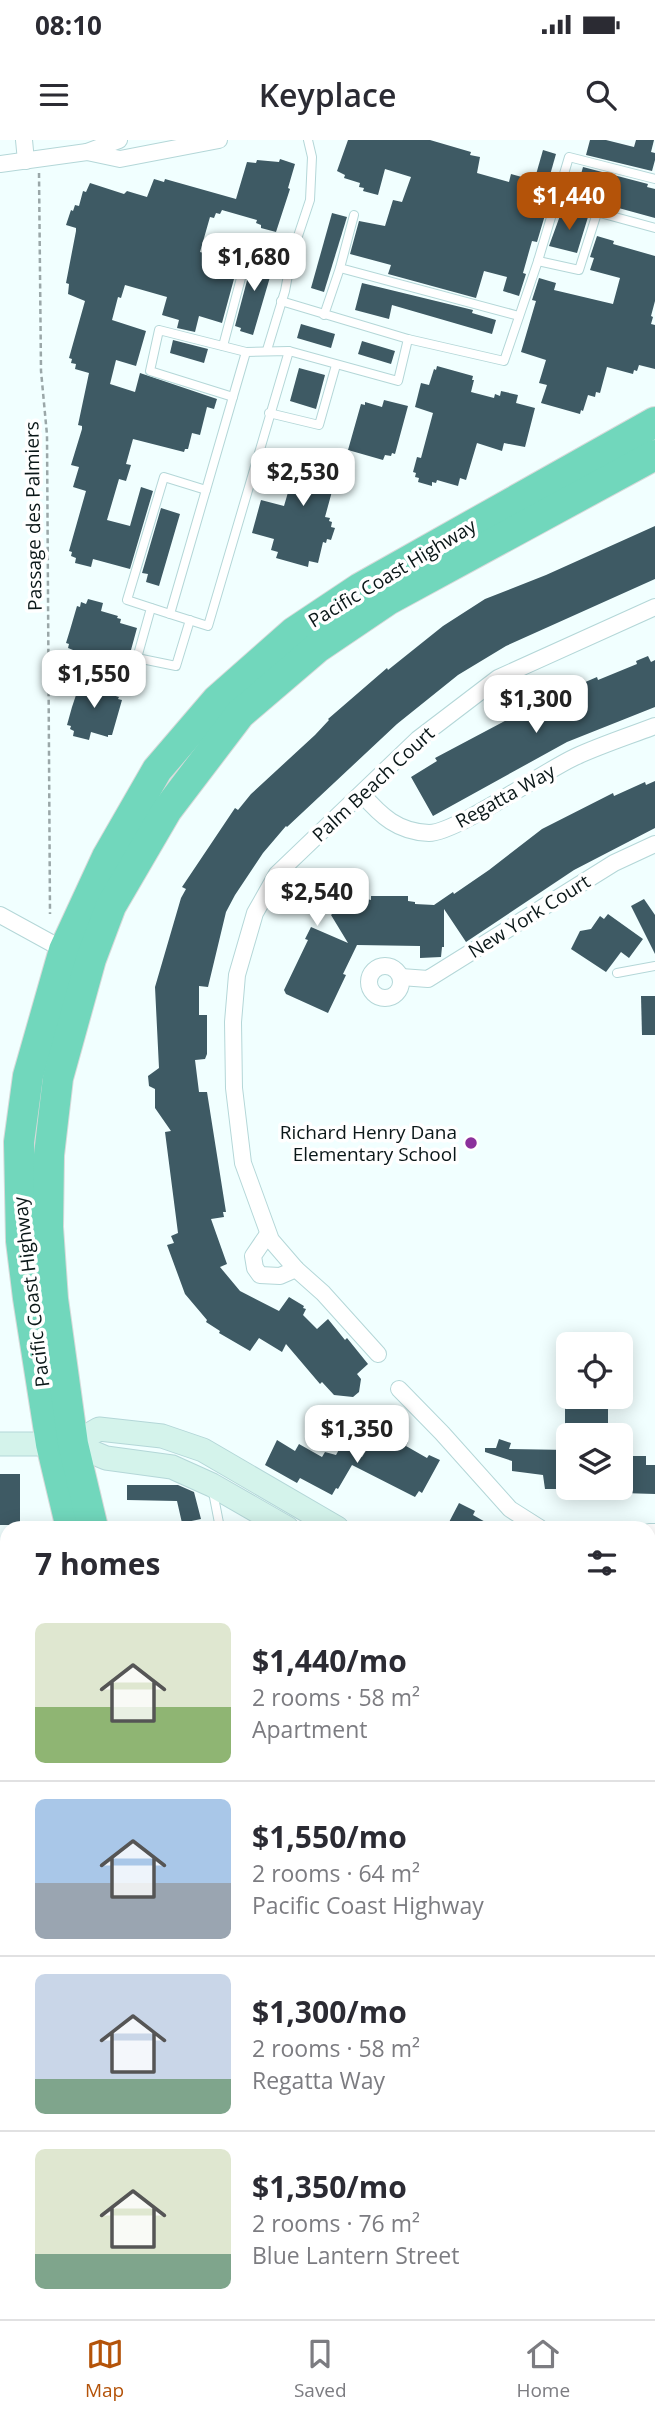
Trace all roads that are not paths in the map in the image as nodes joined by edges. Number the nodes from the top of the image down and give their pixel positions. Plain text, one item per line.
1 (24, 140) edge
2 (119, 140) edge
3 (219, 140) edge
4 (308, 140) edge
5 (87, 152) junction
6 (1, 160) edge
7 (32, 160) junction
8 (655, 180) edge
9 (556, 201) junction
10 (597, 213) junction
11 (354, 215) dead end
12 (655, 228) edge
13 (292, 254) junction
14 (538, 261) junction
15 (340, 268) junction
16 (281, 301) junction
17 (324, 315) junction
18 (519, 316) junction
19 (408, 339) junction
20 (223, 346) junction
21 (267, 350) junction
22 (289, 351) junction
23 (246, 352) junction
24 (336, 365) junction
25 (233, 397) junction
26 (269, 413) junction
27 (655, 422) edge
28 (655, 455) edge
29 (206, 490) junction
30 (655, 607) edge
31 (151, 608) junction
32 (170, 614) junction
33 (190, 620) junction
34 (240, 714) junction
35 (655, 726) edge
36 (362, 794) junction
37 (655, 844) edge
38 (0, 915) edge
39 (64, 950) junction
40 (655, 966) edge
41 (617, 974) dead end
42 (401, 977) dead end
43 (9, 1196) edge
44 (48, 1227) junction
45 (268, 1234) junction
46 (296, 1269) junction
47 (382, 1358) dead end
48 (399, 1389) dead end
49 (0, 1444) edge
50 (62, 1444) junction
51 (212, 1485) junction
52 (70, 1521) edge
53 (90, 1521) edge
54 (219, 1521) edge
55 (275, 1521) edge
56 (325, 1521) edge
57 (529, 1521) edge

1 - 7 street
2 - 5 street
3 - 5 street
4 - 13 lane
5 - 7 street
6 - 7 street
8 - 9 lane
9 - 10 lane
9 - 14 lane
10 - 12 lane
10 - 14 lane
11 - 15 lane
13 - 16 lane
13 - 20 lane
14 - 18 lane
15 - 17 lane
15 - 18 lane
16 - 17 lane
16 - 21 lane
17 - 19 lane
18 - 19 lane
19 - 24 lane
20 - 23 lane
20 - 25 lane
21 - 22 lane
21 - 23 lane
22 - 24 lane
22 - 26 lane
23 - 25 lane
24 - 26 lane
25 - 29 lane
26 - 33 lane
27 - 39 highway, Pacific Coast Highway
28 - 34 highway, Pacific Coast Highway
29 - 31 lane
29 - 32 lane
30 - 36 street, Palm Beach Court
31 - 32 lane
31 - 33 lane
32 - 33 lane
34 - 39 highway
34 - 44 highway, Pacific Coast Highway
35 - 36 street, Regatta Way
36 - 45 street, Palm Beach Court
37 - 42 street, New York Court
38 - 39 street
39 - 43 highway, Pacific Coast Highway
39 - 44 highway
40 - 41 lane
43 - 50 highway, Pacific Coast Highway
44 - 50 highway, Pacific Coast Highway
45 - 46 street, Palm Beach Court
45 - 46 street
46 - 47 street, Palm Beach Court
48 - 57 street
49 - 50 street
50 - 51 street
50 - 52 highway, Pacific Coast Highway
50 - 53 highway, Pacific Coast Highway
50 - 56 street
51 - 54 lane
51 - 55 street

